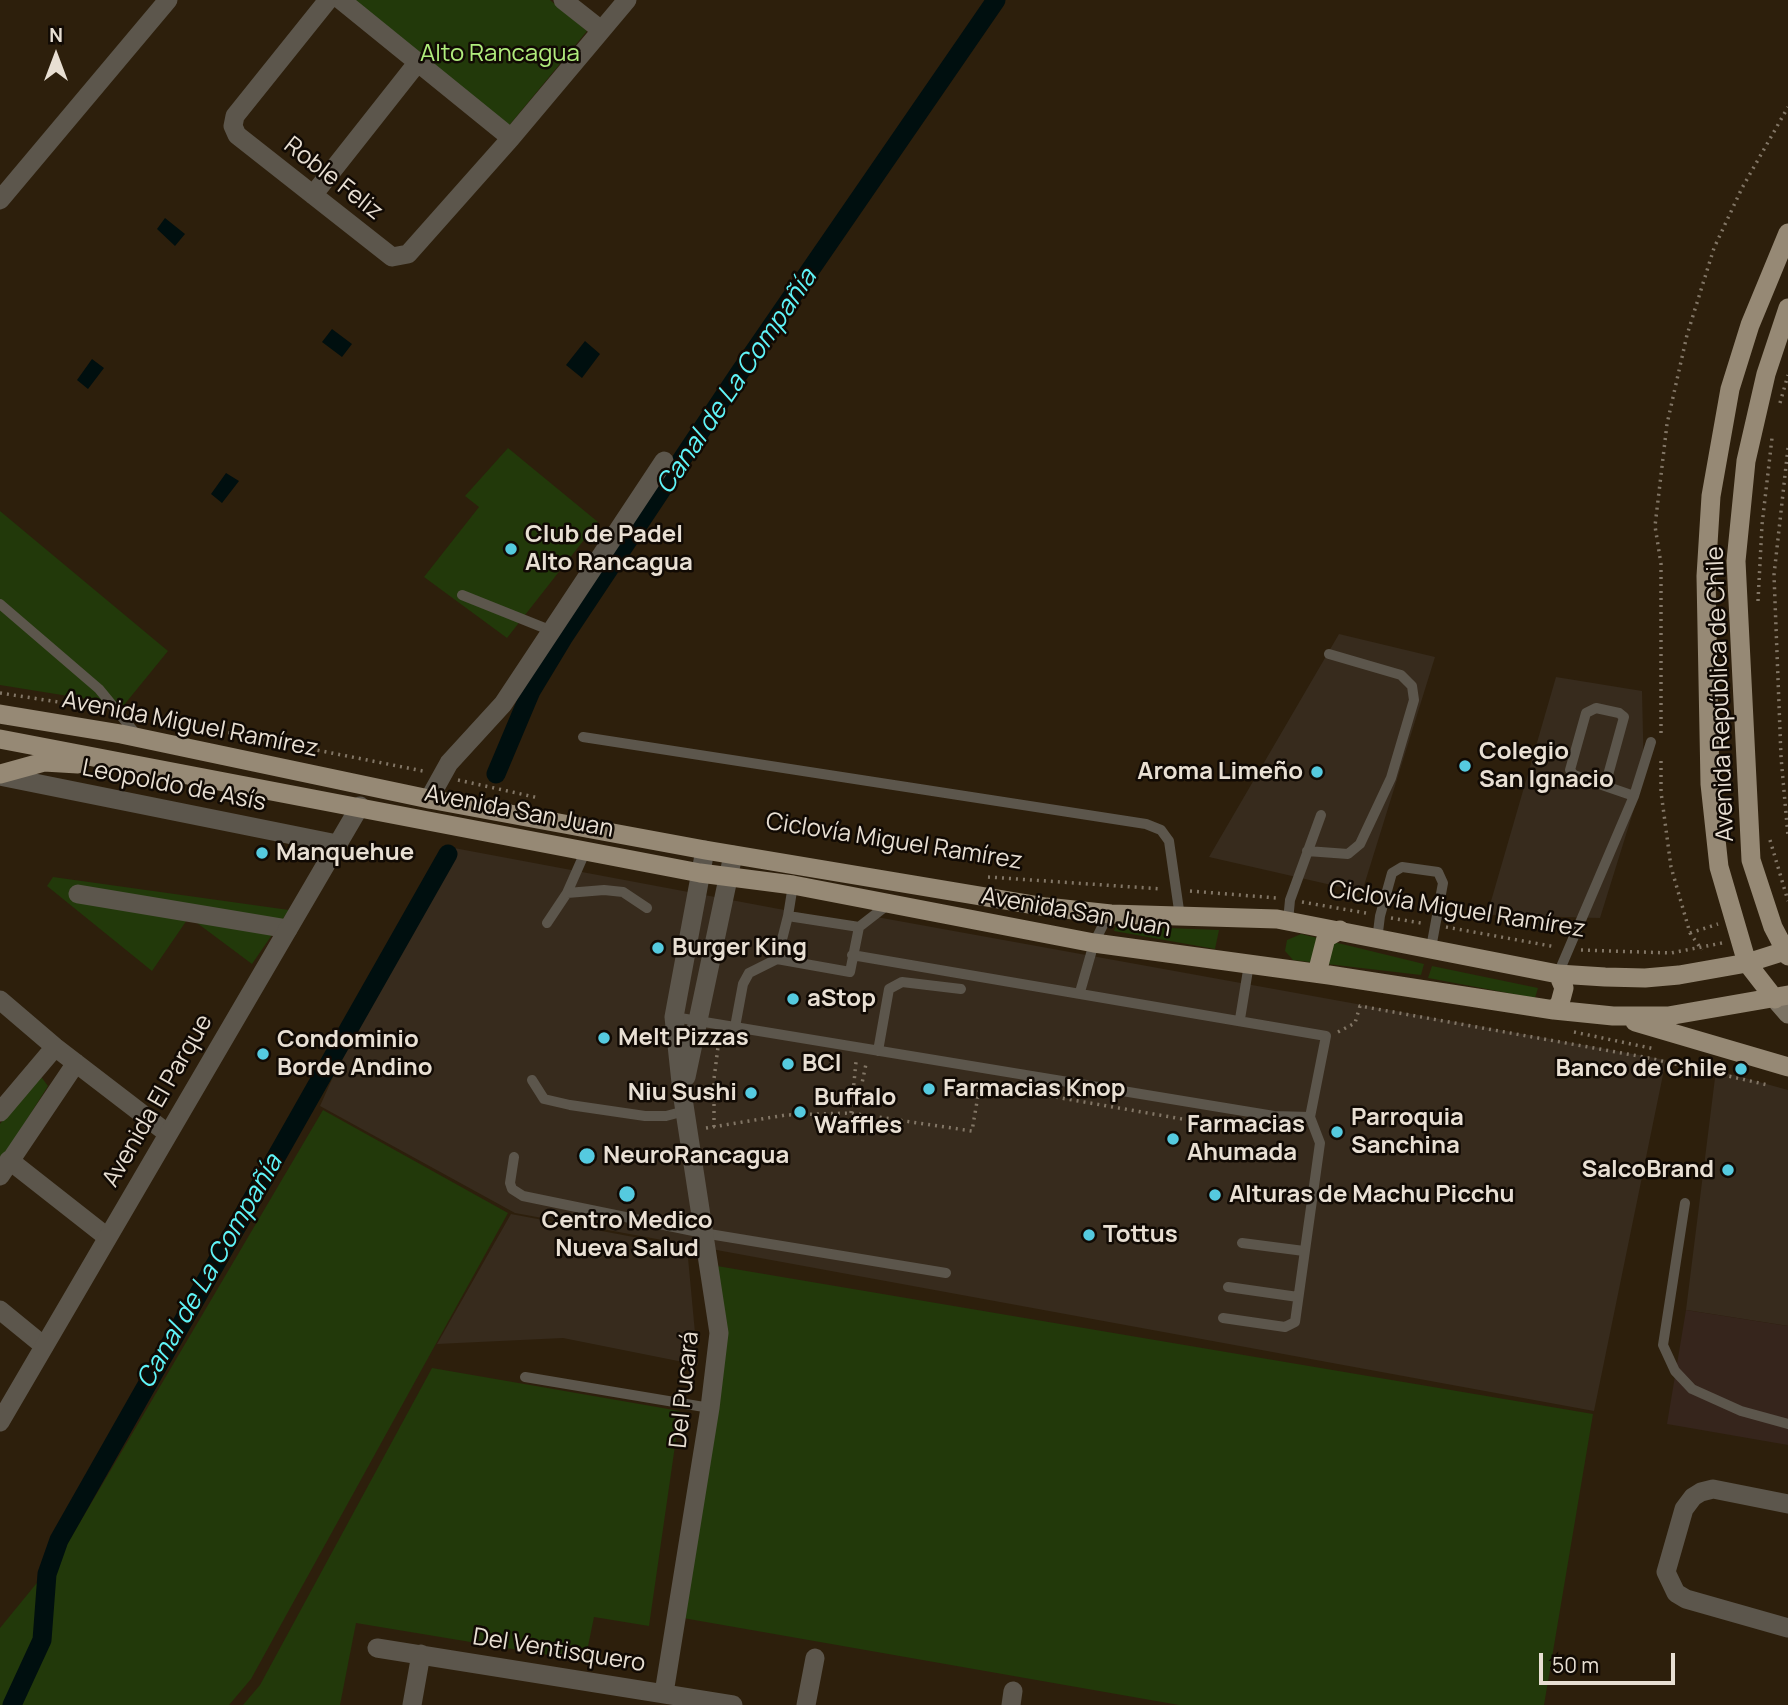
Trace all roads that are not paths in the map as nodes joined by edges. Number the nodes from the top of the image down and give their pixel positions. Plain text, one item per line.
1 (168, 0) edge
2 (328, 0) edge
3 (341, 0) edge
4 (564, 0) edge
5 (627, 0) edge
6 (601, 30) junction
7 (418, 62) junction
8 (511, 138) junction
9 (313, 195) junction
10 (0, 200) edge
11 (1788, 233) edge
12 (1788, 308) edge
13 (664, 461) dead end
14 (462, 595) dead end
15 (0, 604) edge
16 (552, 631) junction
17 (1329, 654) dead end
18 (0, 714) edge
19 (583, 737) dead end
20 (139, 738) junction
21 (0, 739) edge
22 (1656, 740) road end
23 (158, 768) junction
24 (0, 775) edge
25 (371, 786) joint
26 (1605, 786) junction
27 (1634, 796) junction
28 (429, 799) junction
29 (360, 807) junction
30 (1321, 815) dead end
31 (337, 844) junction
32 (586, 850) junction
33 (705, 850) junction
34 (1307, 851) junction
35 (733, 855) junction
36 (700, 873) junction
37 (729, 877) junction
38 (793, 885) junction
39 (567, 893) junction
40 (78, 894) dead end
41 (887, 905) junction
42 (647, 908) dead end
43 (1111, 914) junction
44 (788, 916) junction
45 (1180, 917) junction
46 (1287, 921) junction
47 (547, 923) dead end
48 (859, 927) junction
49 (288, 929) junction
50 (1340, 930) junction
51 (1377, 940) junction
52 (1094, 943) junction
53 (1431, 948) junction
54 (1787, 953) edge
55 (852, 955) junction
56 (778, 959) junction
57 (1747, 963) junction
58 (1249, 964) junction
59 (1317, 973) junction
60 (1558, 974) junction
61 (961, 989) dead end
62 (1080, 992) junction
63 (0, 1000) edge
64 (1784, 1002) edge
65 (1554, 1010) junction
66 (1614, 1016) junction
67 (674, 1017) junction
68 (1240, 1019) junction
69 (699, 1022) junction
70 (735, 1027) junction
71 (55, 1047) junction
72 (878, 1051) junction
73 (76, 1063) junction
74 (1788, 1067) edge
75 (531, 1080) dead end
76 (684, 1101) junction
77 (0, 1112) edge
78 (1311, 1117) junction
79 (167, 1133) junction
80 (514, 1157) dead end
81 (5, 1168) edge
82 (1685, 1203) dead end
83 (703, 1233) junction
84 (107, 1237) junction
85 (1242, 1243) dead end
86 (1304, 1251) junction
87 (946, 1273) dead end
88 (1228, 1287) dead end
89 (1298, 1297) junction
90 (0, 1310) edge
91 (1223, 1318) dead end
92 (44, 1346) junction
93 (525, 1377) dead end
94 (710, 1408) junction
95 (0, 1422) edge
96 (1788, 1424) edge
97 (1788, 1504) edge
98 (1788, 1628) edge
99 (377, 1648) dead end
100 (421, 1654) junction
101 (815, 1658) dead end
102 (664, 1693) junction
103 (697, 1702) edge
104 (412, 1705) edge
105 (733, 1705) edge
106 (806, 1705) edge

1 - 10 street
2 - 9 street, Roble Feliz
3 - 7 street
4 - 6 street
5 - 6 street
6 - 8 street
7 - 8 street
7 - 9 street
8 - 9 street, Roble Feliz
11 - 57 main road, Avenida República de Chile
12 - 54 main road, Avenida República de Chile
13 - 16 street
14 - 16 lane
15 - 20 lane
16 - 28 street
17 - 34 lane
18 - 20 main road, Avenida Miguel Ramírez
19 - 45 lane
20 - 25 main road, Avenida Miguel Ramírez
21 - 23 main road, Avenida Miguel Ramírez
22 - 27 lane
23 - 24 main road
23 - 29 main road, Avenida Miguel Ramírez
24 - 31 street, Leopoldo de Asís
25 - 28 main road, Avenida San Juan
26 - 26 lane
26 - 27 lane
27 - 60 lane
28 - 33 main road, Avenida San Juan
29 - 31 street, Avenida El Parque
29 - 32 main road, Avenida San Juan
30 - 34 lane
31 - 49 street, Avenida El Parque
32 - 36 main road, Avenida San Juan
32 - 39 lane
33 - 35 main road, Avenida San Juan
33 - 36 street, Del Pucará
34 - 46 lane
35 - 37 street, Del Pucará
35 - 43 main road, Avenida San Juan
36 - 37 main road, Avenida San Juan
36 - 67 street, Del Pucará
37 - 38 main road, Avenida San Juan
37 - 69 street, Del Pucará
38 - 41 main road, Avenida San Juan
38 - 44 lane
39 - 42 lane
39 - 47 lane
40 - 49 street
41 - 48 lane
41 - 52 main road, Avenida San Juan
43 - 45 main road, Avenida San Juan
43 - 52 lane
44 - 48 lane
44 - 56 lane
45 - 46 main road, Avenida San Juan
46 - 50 main road, Avenida San Juan
48 - 55 lane
49 - 79 street, Avenida El Parque
50 - 51 main road, Avenida San Juan
50 - 59 main road
51 - 53 main road, Avenida San Juan
51 - 53 lane
52 - 58 main road, Avenida San Juan
52 - 62 lane
53 - 60 main road, Avenida San Juan
54 - 57 main road, Avenida San Juan
55 - 56 lane
55 - 62 lane
56 - 70 lane
57 - 60 main road, Avenida San Juan
57 - 64 main road, Avenida República de Chile
58 - 59 main road, Avenida San Juan
58 - 68 lane
59 - 65 main road, Avenida San Juan
60 - 65 main road
61 - 72 lane
62 - 68 lane
63 - 71 street
64 - 66 main road, Avenida San Juan
65 - 66 main road, Avenida San Juan
66 - 74 main road
67 - 69 lane
67 - 76 street, Del Pucará
68 - 78 lane
69 - 70 lane
69 - 76 street, Del Pucará
70 - 72 lane
71 - 73 street
71 - 77 street
72 - 78 lane
73 - 79 street
73 - 81 street
75 - 76 lane
76 - 83 street, Del Pucará
78 - 86 lane
79 - 84 street, Avenida El Parque
80 - 83 lane
81 - 84 street
82 - 96 lane
83 - 87 lane
83 - 94 street, Del Pucará
84 - 92 street, Avenida El Parque
85 - 86 lane
86 - 89 lane
88 - 89 lane
89 - 91 lane
90 - 92 street
92 - 95 street, Avenida El Parque
93 - 94 lane
94 - 102 street, Del Pucará
97 - 98 street
99 - 100 street, Del Ventisquero
100 - 102 street, Del Ventisquero
100 - 104 street
101 - 106 street
102 - 103 street, Del Ventisquero
103 - 105 street, Del Ventisquero

